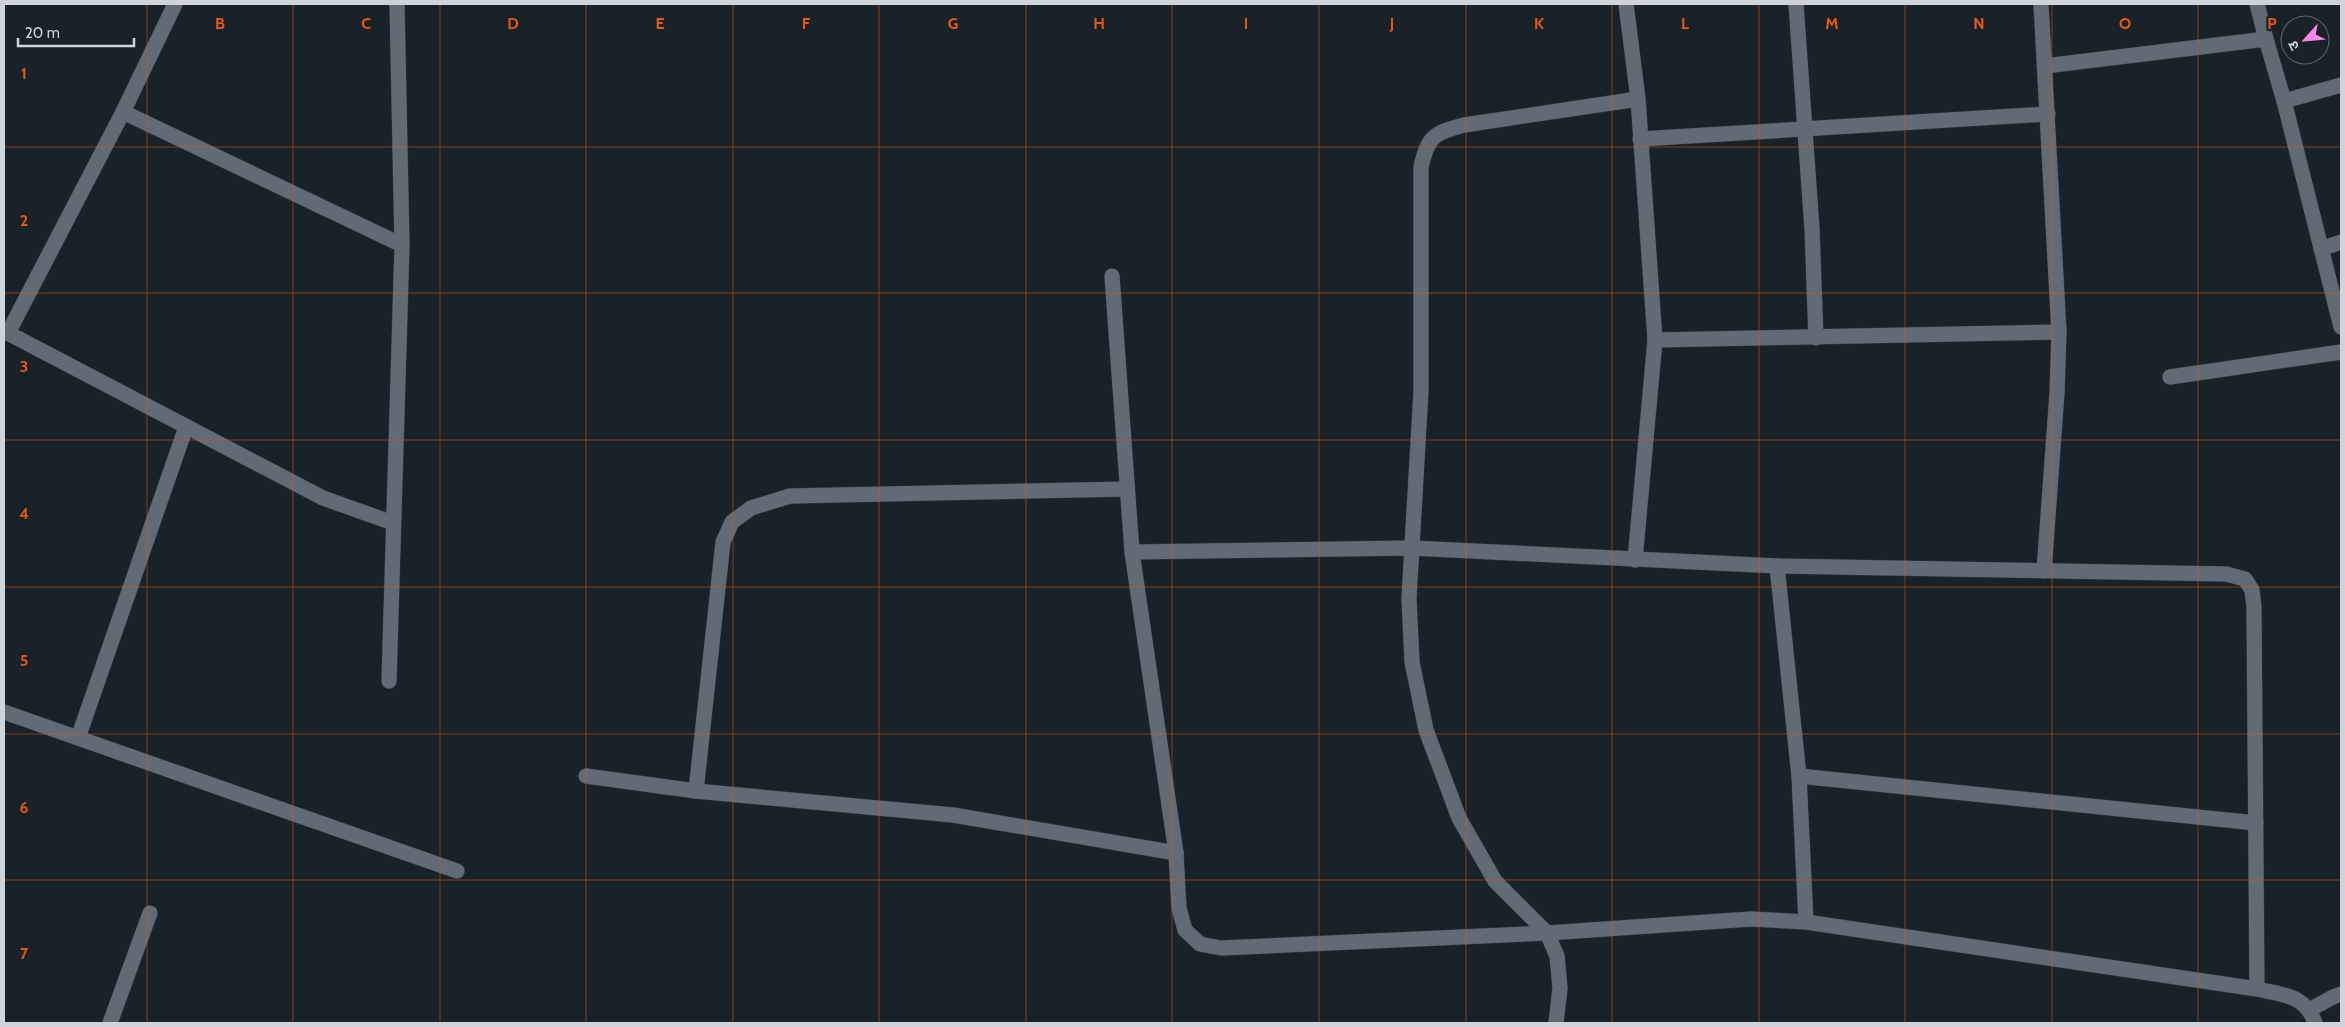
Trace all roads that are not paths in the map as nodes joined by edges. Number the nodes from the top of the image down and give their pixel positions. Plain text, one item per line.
1 (175, 4) edge
2 (397, 4) edge
3 (1626, 4) edge
4 (1796, 4) edge
5 (2041, 4) edge
6 (2257, 4) edge
7 (2266, 39) junction
8 (2045, 66) junction
9 (2341, 85) edge
10 (1638, 99) junction
11 (2284, 101) junction
12 (123, 112) junction
13 (2048, 114) junction
14 (1806, 129) junction
15 (1640, 138) junction
16 (2341, 242) edge
17 (402, 245) junction
18 (2322, 249) junction
19 (1112, 276) dead end
20 (2341, 327) edge
21 (6, 332) edge
22 (2059, 332) junction
23 (1816, 338) junction
24 (1655, 340) junction
25 (2341, 352) edge
26 (2170, 377) dead end
27 (186, 427) junction
28 (1127, 489) junction
29 (393, 523) junction
30 (1412, 548) junction
31 (1132, 552) junction
32 (1635, 560) junction
33 (1777, 566) junction
34 (2044, 571) junction
35 (389, 681) dead end
36 (4, 712) edge
37 (78, 738) junction
38 (586, 776) dead end
39 (1799, 776) junction
40 (696, 791) junction
41 (2256, 823) junction
42 (1176, 852) junction
43 (457, 871) dead end
44 (150, 913) dead end
45 (1806, 922) junction
46 (1547, 933) junction
47 (2257, 989) junction
48 (2341, 994) edge
49 (2313, 1016) edge
50 (110, 1023) edge
51 (1556, 1023) edge

1 - 12 street
2 - 17 street
3 - 10 street
4 - 14 street
5 - 8 street
6 - 7 street
7 - 8 street
7 - 11 street
8 - 13 street
9 - 11 street
10 - 15 street
10 - 30 street
11 - 18 street
12 - 17 street
12 - 21 street
13 - 14 street
13 - 22 street
14 - 15 street
14 - 23 street
15 - 24 street
16 - 18 street
17 - 29 street
18 - 20 street
19 - 28 street
21 - 27 street
22 - 23 street
22 - 34 street
23 - 24 street
24 - 32 street
25 - 26 street
27 - 29 street
27 - 37 street
28 - 31 street
28 - 40 street
29 - 35 street
30 - 31 street
30 - 32 street
30 - 46 street
31 - 42 street
32 - 33 street
33 - 34 street
33 - 39 street
34 - 41 street
36 - 37 street
37 - 43 street
38 - 40 street
39 - 41 street
39 - 45 street
40 - 42 street
41 - 47 street
42 - 46 street
44 - 50 street
45 - 46 street
45 - 47 street
46 - 51 street
47 - 49 street
48 - 49 street

